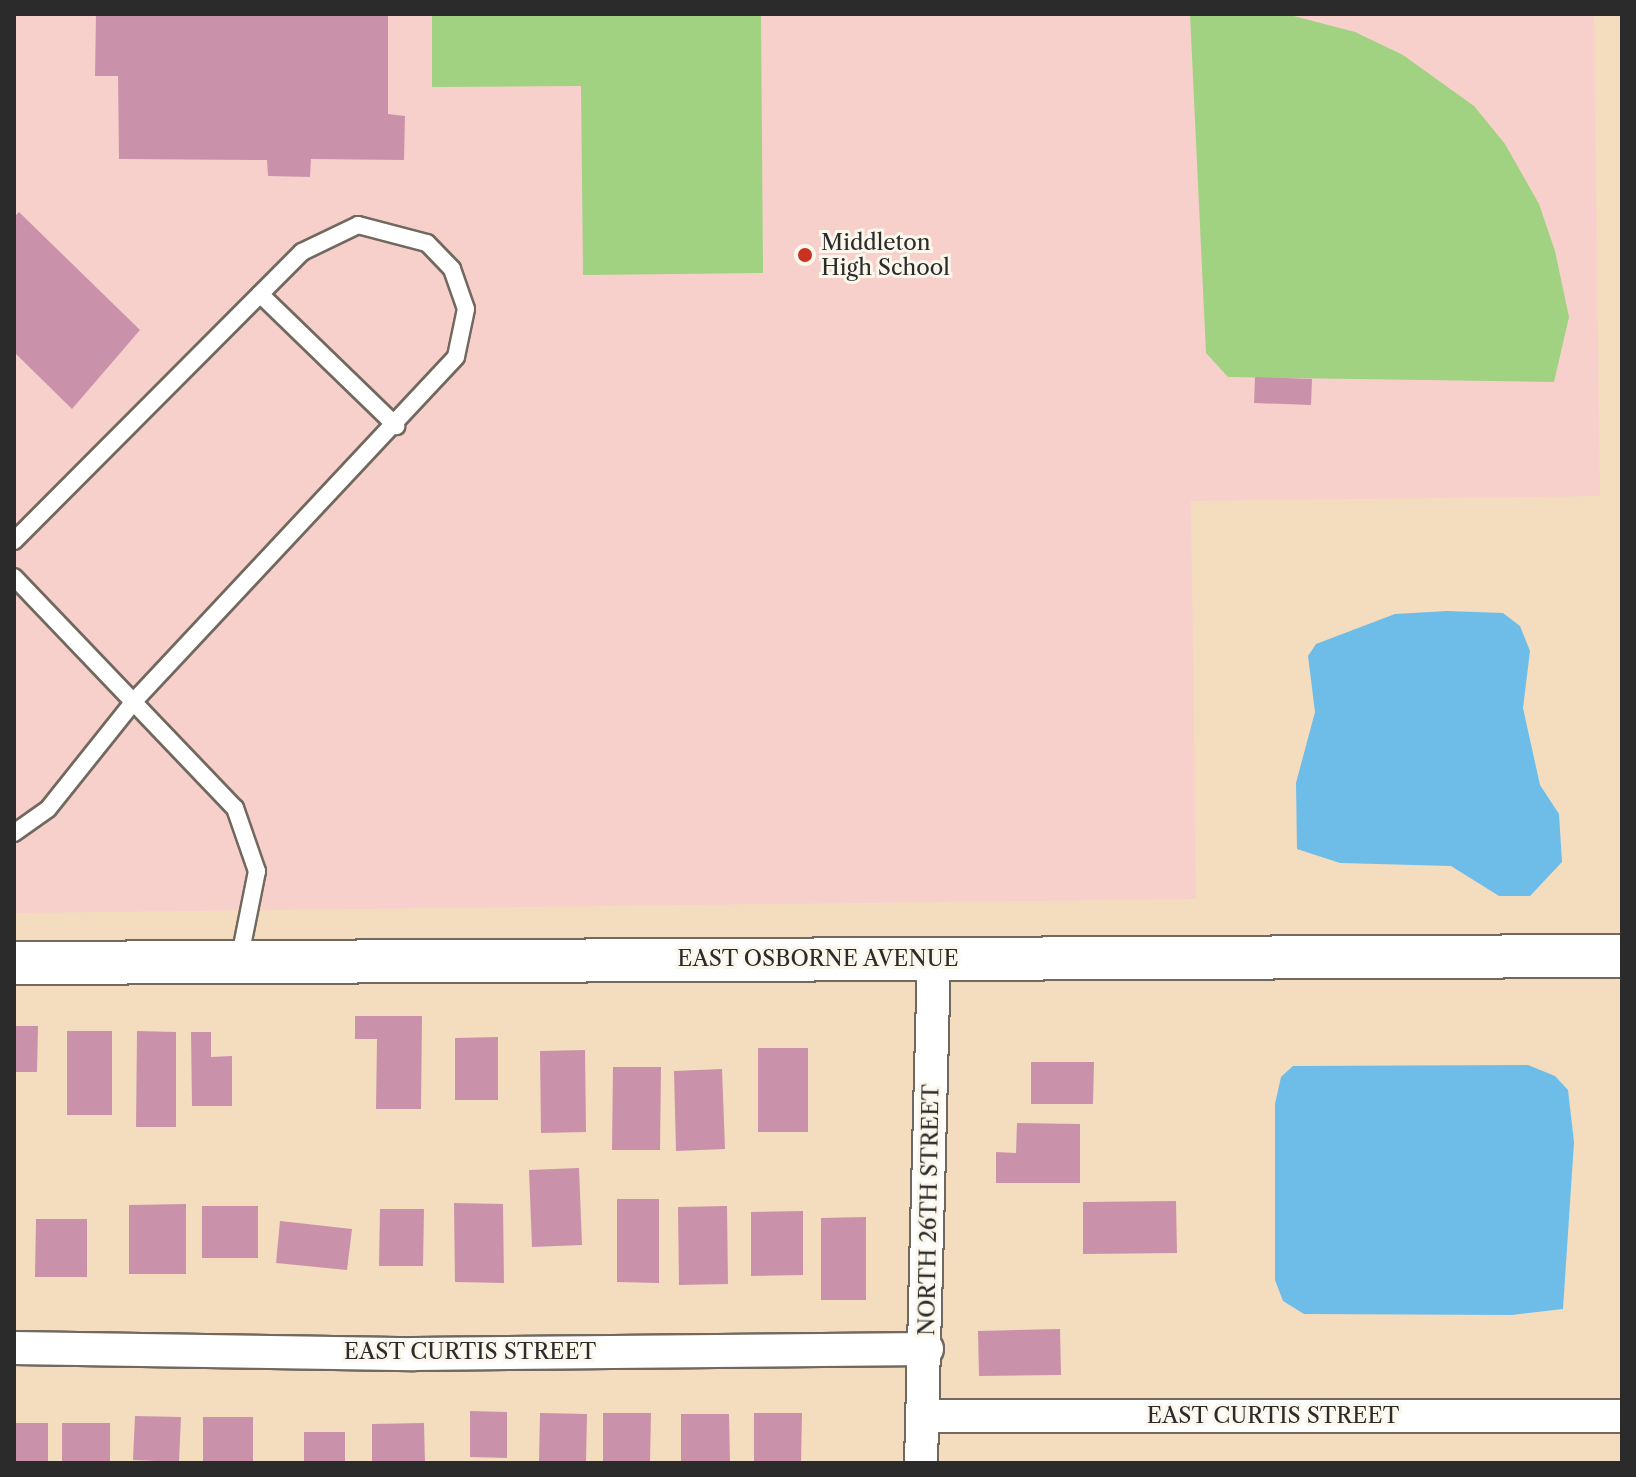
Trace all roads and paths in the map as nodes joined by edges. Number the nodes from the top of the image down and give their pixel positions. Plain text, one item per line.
1 (260, 294) junction
2 (396, 426) junction
3 (14, 541) edge
4 (14, 577) edge
5 (135, 700) junction
6 (14, 833) edge
7 (1622, 956) edge
8 (934, 957) junction
9 (14, 963) edge
10 (238, 963) junction
11 (14, 1348) edge
12 (927, 1349) junction
13 (924, 1416) junction
14 (1622, 1416) edge
15 (921, 1463) edge

1 - 2 lane
1 - 2 lane
1 - 3 lane
2 - 5 lane
4 - 5 lane
5 - 6 lane
5 - 10 lane
7 - 8 street, EAST OSBORNE AVENUE
8 - 10 street, EAST OSBORNE AVENUE
8 - 12 street, NORTH 26TH STREET
9 - 10 street, EAST OSBORNE AVENUE
11 - 12 street, EAST CURTIS STREET
12 - 13 street, NORTH 26TH STREET
13 - 14 street, EAST CURTIS STREET
13 - 15 street, NORTH 26TH STREET

